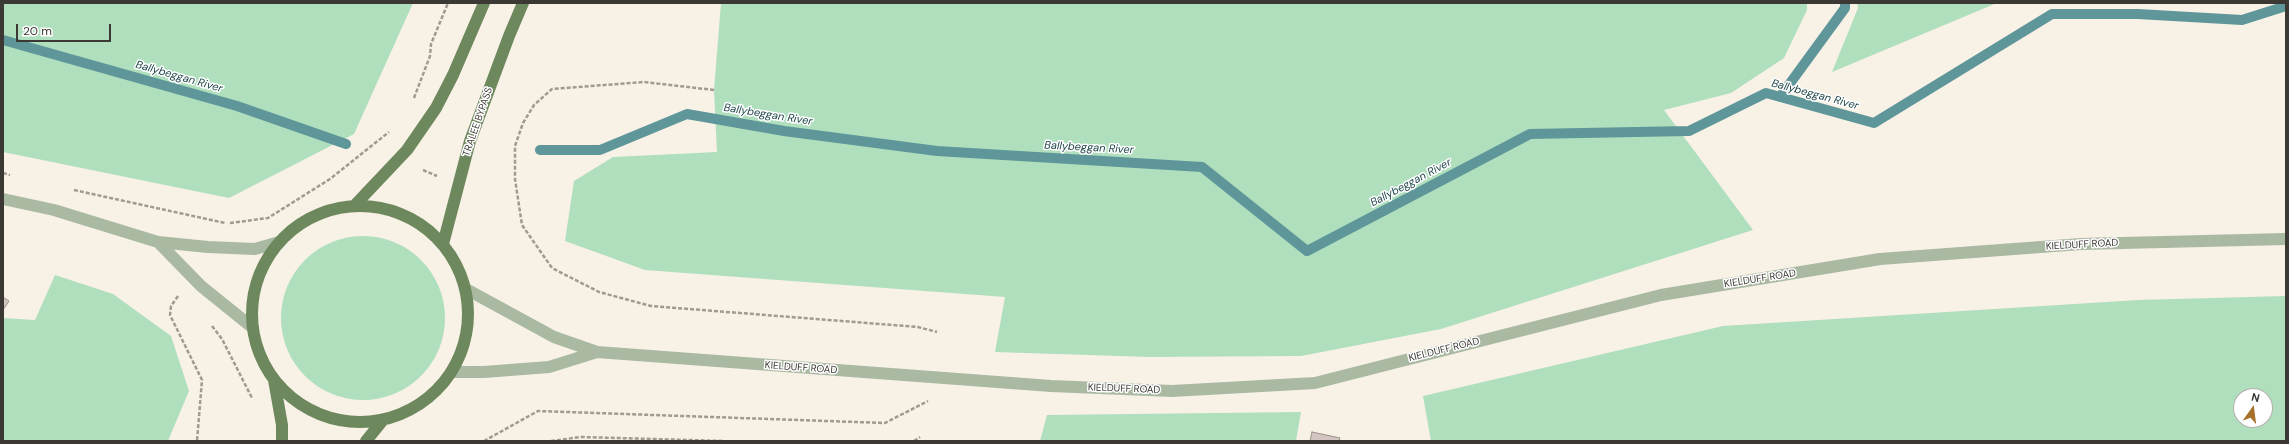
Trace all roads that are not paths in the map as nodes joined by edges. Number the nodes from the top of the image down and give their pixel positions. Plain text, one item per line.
1 (484, 3) edge
2 (523, 3) edge
3 (3, 199) edge
4 (355, 205) junction
5 (2286, 239) edge
6 (158, 242) junction
7 (279, 242) junction
8 (443, 244) junction
9 (466, 289) junction
10 (252, 328) junction
11 (597, 352) junction
12 (452, 372) junction
13 (274, 380) junction
14 (383, 420) junction
15 (282, 441) edge
16 (366, 441) edge

1 - 4 main road
2 - 8 main road, TRALEE BYPASS
3 - 6 street
4 - 7 main road
4 - 8 main road
5 - 11 street, KIELDUFF ROAD
6 - 7 street
6 - 10 street
7 - 10 main road
8 - 9 main road
9 - 11 street
9 - 12 main road
10 - 13 main road
11 - 12 street
12 - 14 main road
13 - 14 main road
13 - 15 main road
14 - 16 main road

